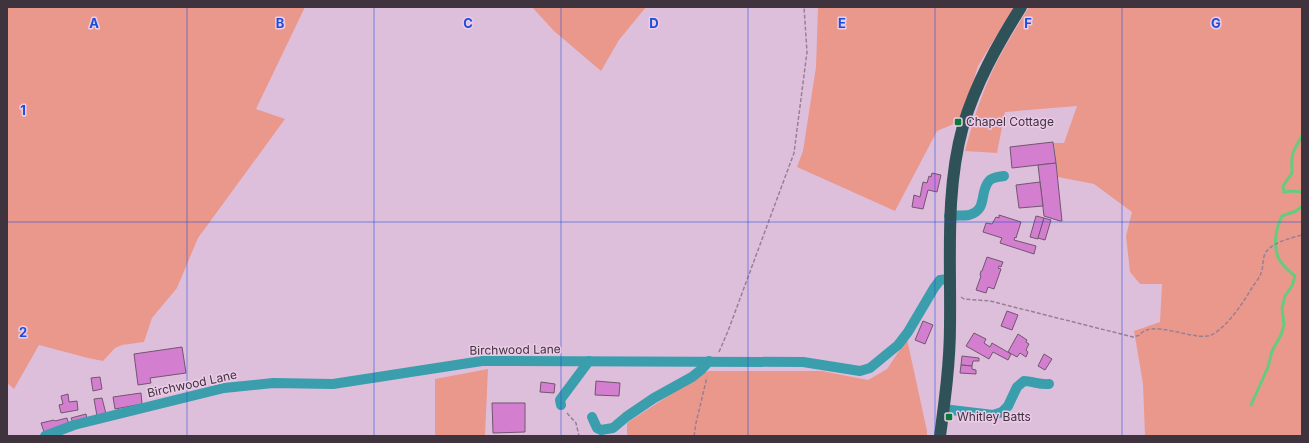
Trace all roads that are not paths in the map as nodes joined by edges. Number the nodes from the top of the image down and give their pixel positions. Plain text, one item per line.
1 (1021, 7) edge
2 (1004, 176) dead end
3 (950, 216) junction
4 (949, 279) junction
5 (589, 361) junction
6 (712, 362) junction
7 (1049, 384) dead end
8 (561, 405) road end
9 (944, 409) junction
10 (592, 417) dead end
11 (46, 436) edge
12 (940, 436) edge

1 - 3 highway
2 - 3 street
3 - 4 highway
4 - 6 street, Birchwood Lane
4 - 9 highway
5 - 6 street, Birchwood Lane
5 - 8 street
5 - 11 street, Birchwood Lane
6 - 10 street
7 - 9 street
9 - 12 highway

